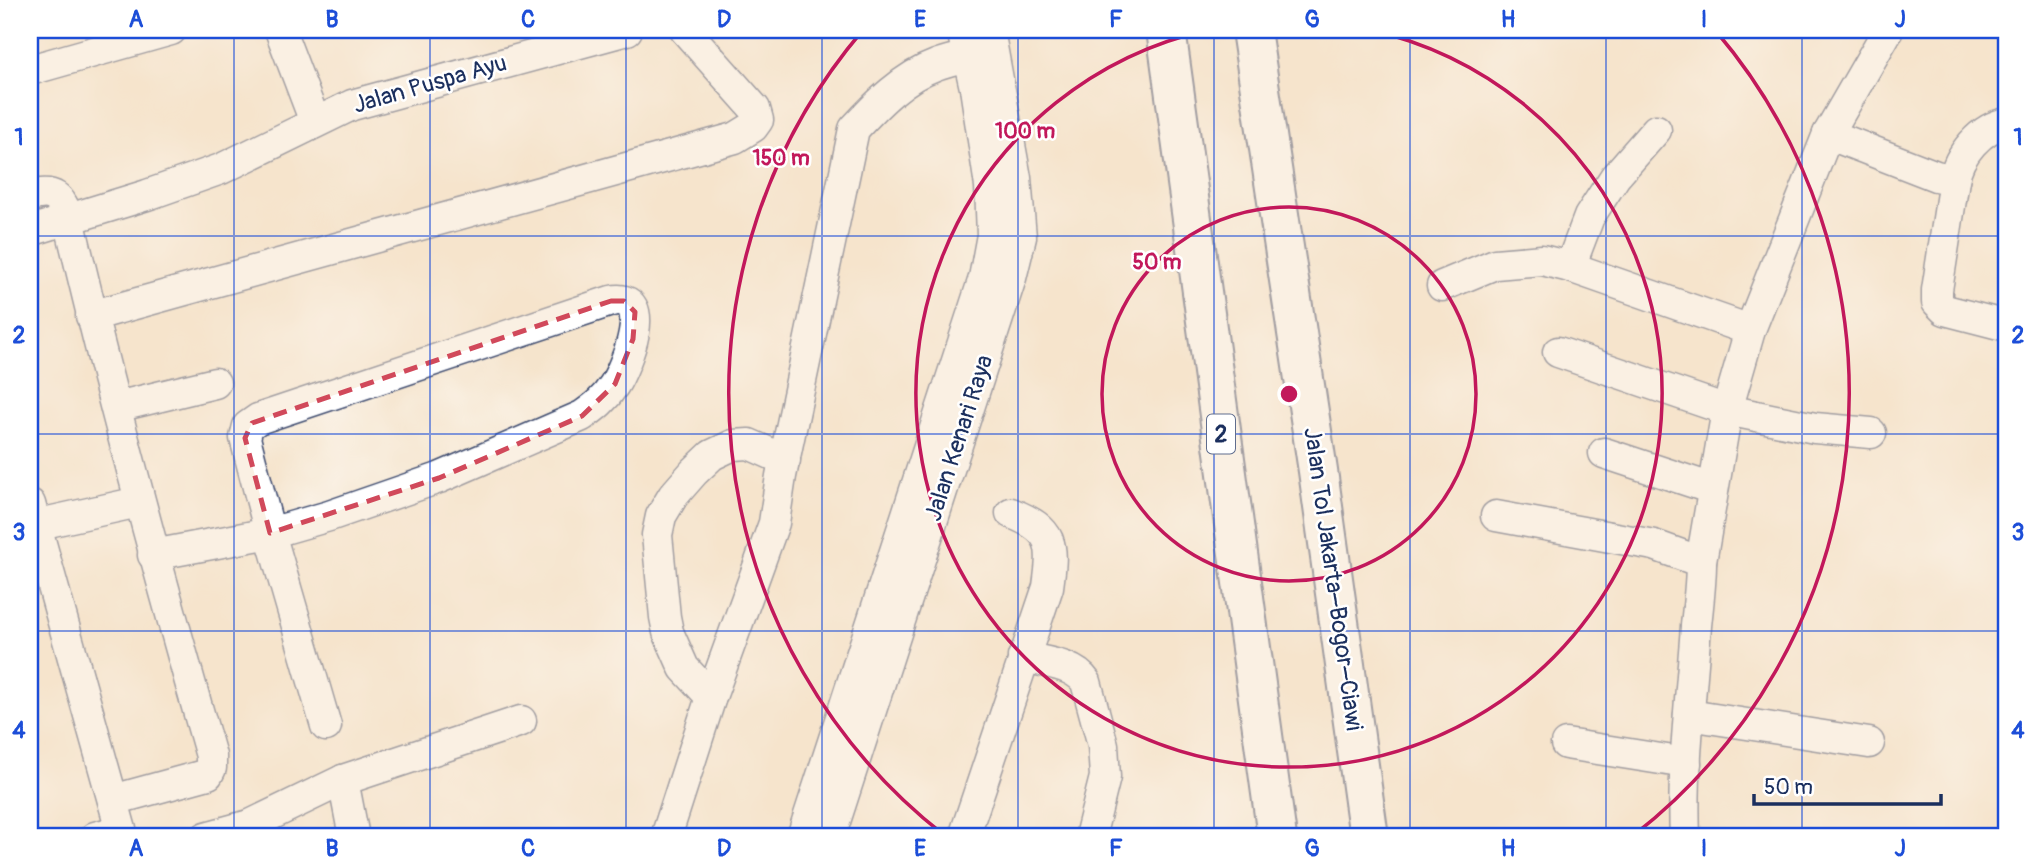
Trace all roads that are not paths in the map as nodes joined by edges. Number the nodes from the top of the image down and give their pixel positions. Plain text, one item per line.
1 (107, 30) edge
2 (169, 30) edge
3 (280, 30) edge
4 (627, 30) edge
5 (685, 30) edge
6 (989, 30) edge
7 (1166, 30) edge
8 (1251, 30) edge
9 (1888, 30) edge
10 (965, 43) edge
11 (30, 51) edge
12 (30, 70) edge
13 (987, 87) junction
14 (315, 122) junction
15 (2007, 124) edge
16 (1656, 130) dead end
17 (1828, 134) junction
18 (1954, 180) junction
19 (30, 197) edge
20 (69, 219) junction
21 (30, 231) edge
22 (1570, 267) junction
23 (1442, 286) dead end
24 (92, 316) junction
25 (983, 323) junction
26 (2007, 326) edge
27 (1750, 330) junction
28 (1559, 352) dead end
29 (215, 383) dead end
30 (116, 407) junction
31 (1727, 410) junction
32 (1871, 433) dead end
33 (1604, 453) dead end
34 (785, 460) junction
35 (1713, 489) junction
36 (139, 502) junction
37 (1011, 513) dead end
38 (1496, 516) dead end
39 (32, 518) edge
40 (270, 533) junction
41 (153, 555) junction
42 (1701, 562) junction
43 (1023, 657) junction
44 (711, 697) junction
45 (1689, 715) junction
46 (522, 721) dead end
47 (326, 726) dead end
48 (1869, 743) dead end
49 (1566, 744) dead end
50 (1686, 763) junction
51 (343, 780) junction
52 (113, 800) junction
53 (113, 835) edge
54 (206, 837) edge
55 (354, 837) edge
56 (666, 837) edge
57 (802, 837) edge
58 (831, 837) edge
59 (964, 837) edge
60 (1090, 837) edge
61 (1277, 837) edge
62 (1369, 837) edge
63 (1685, 837) edge

1 - 11 street
2 - 12 street
3 - 14 street
4 - 14 street, Jalan Puspa Ayu
5 - 24 street
6 - 13 street, Jalan Kenari Raya
7 - 61 highway, 2
8 - 62 highway, Jalan Tol Jakarta–Bogor–Ciawi
9 - 17 street
10 - 13 street, Jalan Kenari Raya
10 - 34 street
13 - 25 street, Jalan Kenari Raya
14 - 20 street, Jalan Puspa Ayu
15 - 18 street
16 - 22 street
17 - 18 street
17 - 27 street
18 - 26 street
19 - 20 street
20 - 21 street, Jalan Puspa Ayu
20 - 24 street
22 - 23 street
22 - 27 street
24 - 30 street
25 - 57 street, Jalan Kenari Raya
25 - 58 street, Jalan Kenari Raya
27 - 31 street
28 - 31 street
29 - 30 street
30 - 36 street
31 - 32 street
31 - 35 street
33 - 35 street
34 - 44 street
34 - 44 street
35 - 42 street
36 - 39 street
36 - 41 street
37 - 43 street
38 - 42 street
39 - 52 street
40 - 40 street
40 - 41 street
40 - 47 street
41 - 52 street
42 - 45 street
43 - 59 street
43 - 60 street
44 - 56 street
45 - 48 street
45 - 50 street
46 - 51 street
49 - 50 street
50 - 63 street
51 - 54 street
51 - 55 street
52 - 53 street

